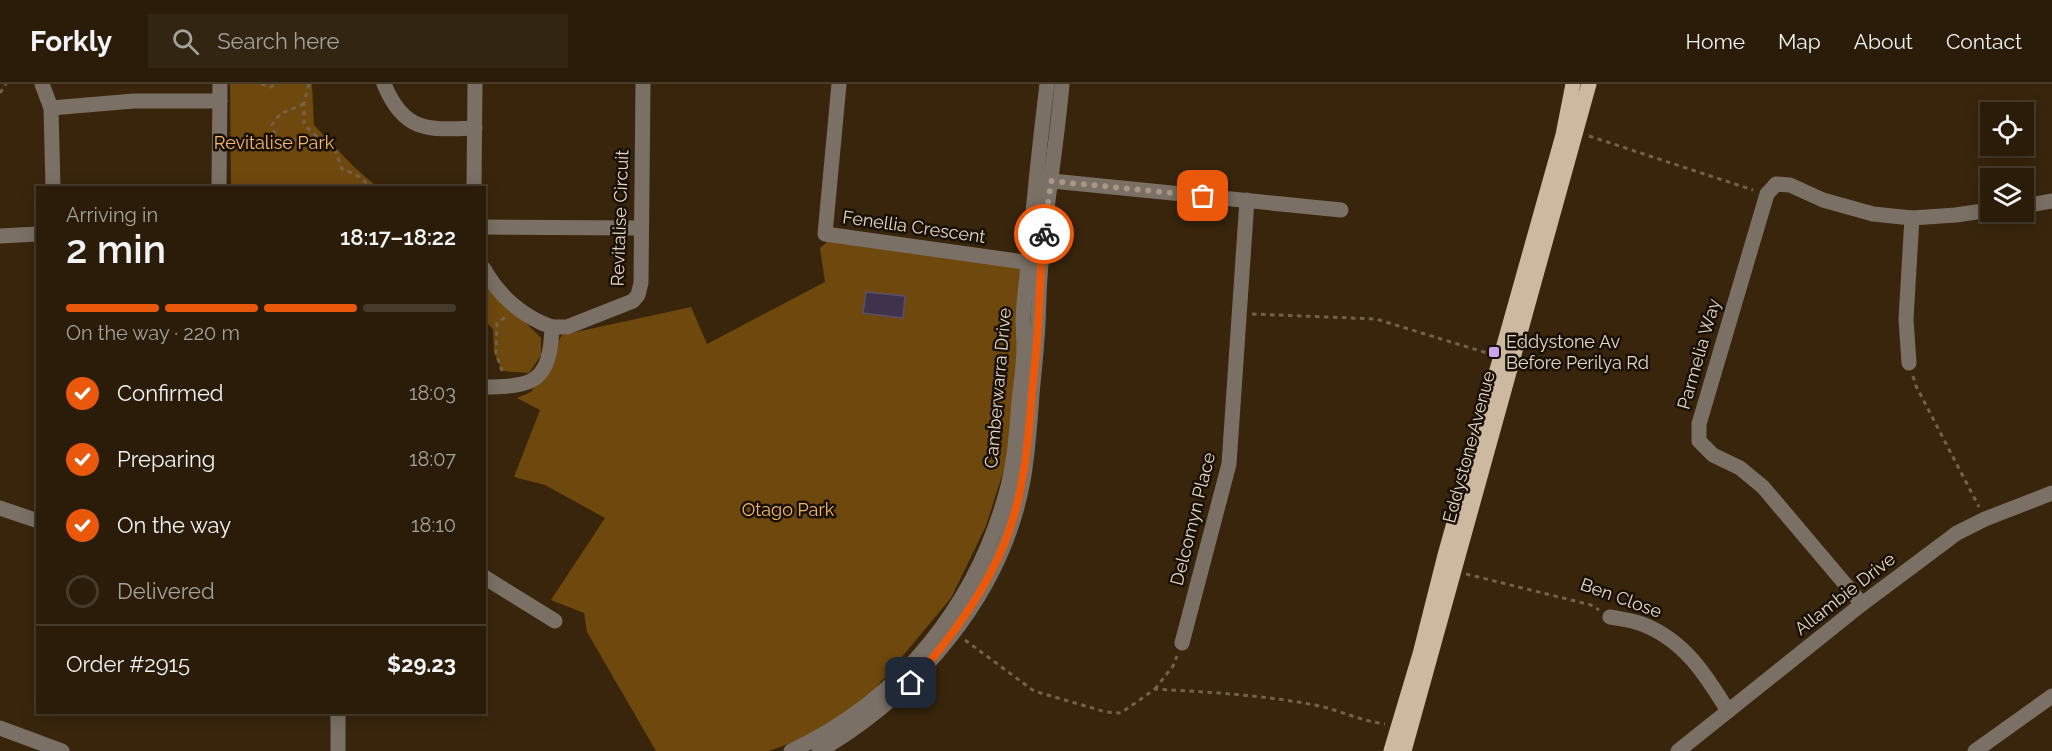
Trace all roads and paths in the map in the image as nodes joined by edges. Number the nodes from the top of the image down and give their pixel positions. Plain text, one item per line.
1 (6, 84) edge
2 (42, 84) edge
3 (220, 84) edge
4 (261, 84) edge
5 (275, 84) edge
6 (309, 84) edge
7 (384, 84) edge
8 (475, 84) edge
9 (643, 84) edge
10 (839, 84) edge
11 (1047, 84) edge
12 (1062, 84) edge
13 (1573, 84) edge
14 (1589, 84) edge
15 (0, 93) edge
16 (220, 101) junction
17 (304, 104) junction
18 (51, 108) junction
19 (475, 128) junction
20 (311, 131) junction
21 (1585, 135) dead end
22 (1035, 180) junction
23 (1051, 181) junction
24 (53, 186) edge
25 (219, 186) edge
26 (369, 186) edge
27 (474, 186) edge
28 (1767, 194) junction
29 (1247, 201) junction
30 (2052, 201) edge
31 (2034, 204) edge
32 (1341, 210) dead end
33 (1980, 211) edge
34 (1912, 218) junction
35 (486, 227) edge
36 (641, 228) junction
37 (36, 234) edge
38 (0, 236) edge
39 (1034, 263) junction
40 (486, 272) edge
41 (1239, 314) junction
42 (508, 316) dead end
43 (552, 327) junction
44 (1489, 354) dead end
45 (1909, 363) joint
46 (502, 371) dead end
47 (486, 387) edge
48 (2052, 493) edge
49 (0, 508) edge
50 (1985, 519) junction
51 (36, 520) edge
52 (1466, 574) dead end
53 (486, 578) edge
54 (1862, 604) junction
55 (1610, 617) joint
56 (555, 621) dead end
57 (954, 631) junction
58 (1182, 643) joint
59 (1155, 688) junction
60 (2052, 696) edge
61 (1728, 711) junction
62 (338, 714) edge
63 (1387, 725) dead end
64 (0, 728) edge
65 (62, 751) edge
66 (338, 751) edge
67 (791, 751) edge
68 (819, 751) edge
69 (1391, 751) edge
70 (1404, 751) edge
71 (1678, 751) edge
72 (1975, 751) edge

1 - 15 path
2 - 18 street
3 - 16 street
4 - 5 path
6 - 17 path
7 - 19 street
8 - 19 street
9 - 36 street, Revitalise Circuit
10 - 39 street, Fenellia Crescent
11 - 22 street, Camberwarra Drive
12 - 23 street, Camberwarra Drive
13 - 69 main road, Eddystone Avenue
14 - 70 main road, Eddystone Avenue
16 - 18 street
16 - 25 street
17 - 20 path
17 - 20 path
18 - 24 street
19 - 27 street
20 - 26 path
21 - 28 path
22 - 23 street
22 - 39 street, Camberwarra Drive
23 - 29 street
23 - 39 street, Camberwarra Drive
28 - 34 street
28 - 54 street, Parmelia Way
29 - 32 street
29 - 41 street, Delcomyn Place
30 - 31 street
33 - 34 street
34 - 45 street
35 - 36 street
36 - 43 street, Revitalise Circuit
37 - 38 street
39 - 57 street, Camberwarra Drive
39 - 67 street, Camberwarra Drive
40 - 43 street
41 - 44 path
41 - 58 street, Delcomyn Place
42 - 46 path
43 - 47 street
45 - 50 path
48 - 50 street, Allambie Drive
49 - 51 street
50 - 54 street, Allambie Drive
52 - 55 path, Ben Close
53 - 56 street
54 - 61 street, Allambie Drive
55 - 61 street, Ben Close
57 - 59 path
57 - 68 street, Camberwarra Drive
58 - 59 path
59 - 63 path
60 - 72 street
61 - 71 street, Allambie Drive
62 - 66 street
64 - 65 street

